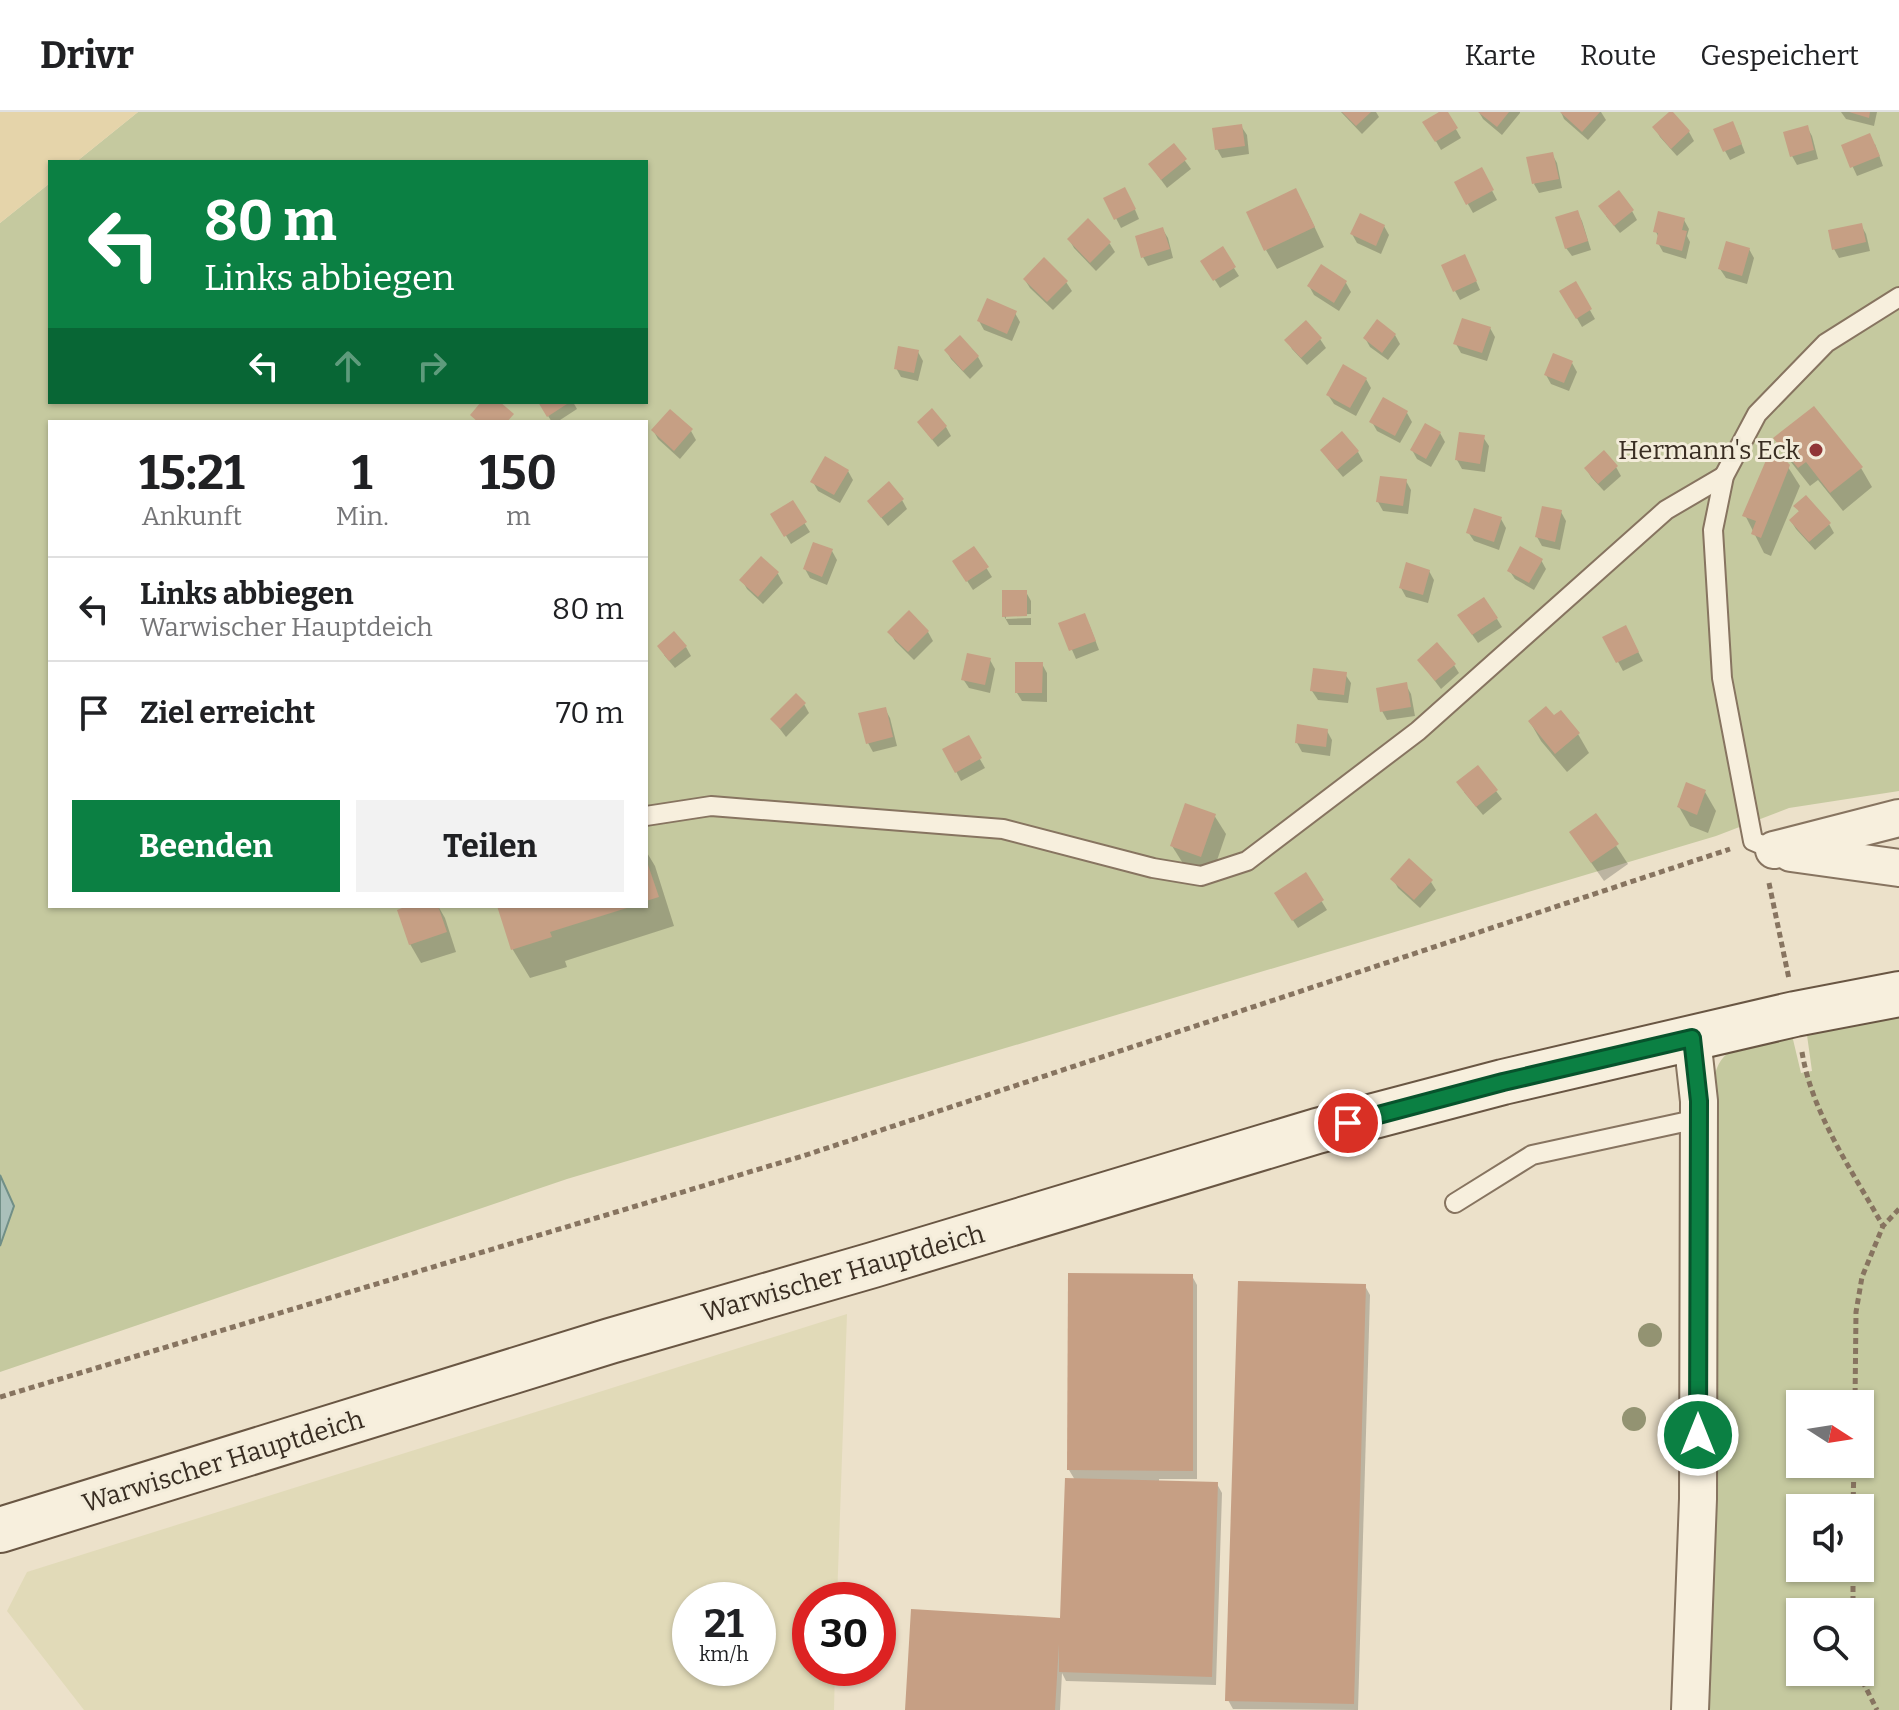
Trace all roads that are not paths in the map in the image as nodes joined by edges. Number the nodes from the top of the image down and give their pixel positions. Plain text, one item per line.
1 (1899, 297) edge
2 (1724, 476) junction
3 (648, 816) edge
4 (1899, 818) edge
5 (1765, 857) junction
6 (1899, 868) edge
7 (1899, 994) edge
8 (1692, 1038) junction
9 (1698, 1119) junction
10 (1455, 1203) dead end
11 (0, 1530) edge
12 (1690, 1710) edge

1 - 2 lane
2 - 3 lane
2 - 5 lane
4 - 5 street
5 - 6 street
7 - 8 street, Warwischer Hauptdeich
8 - 9 street
8 - 11 street, Warwischer Hauptdeich
9 - 10 lane
9 - 12 street

